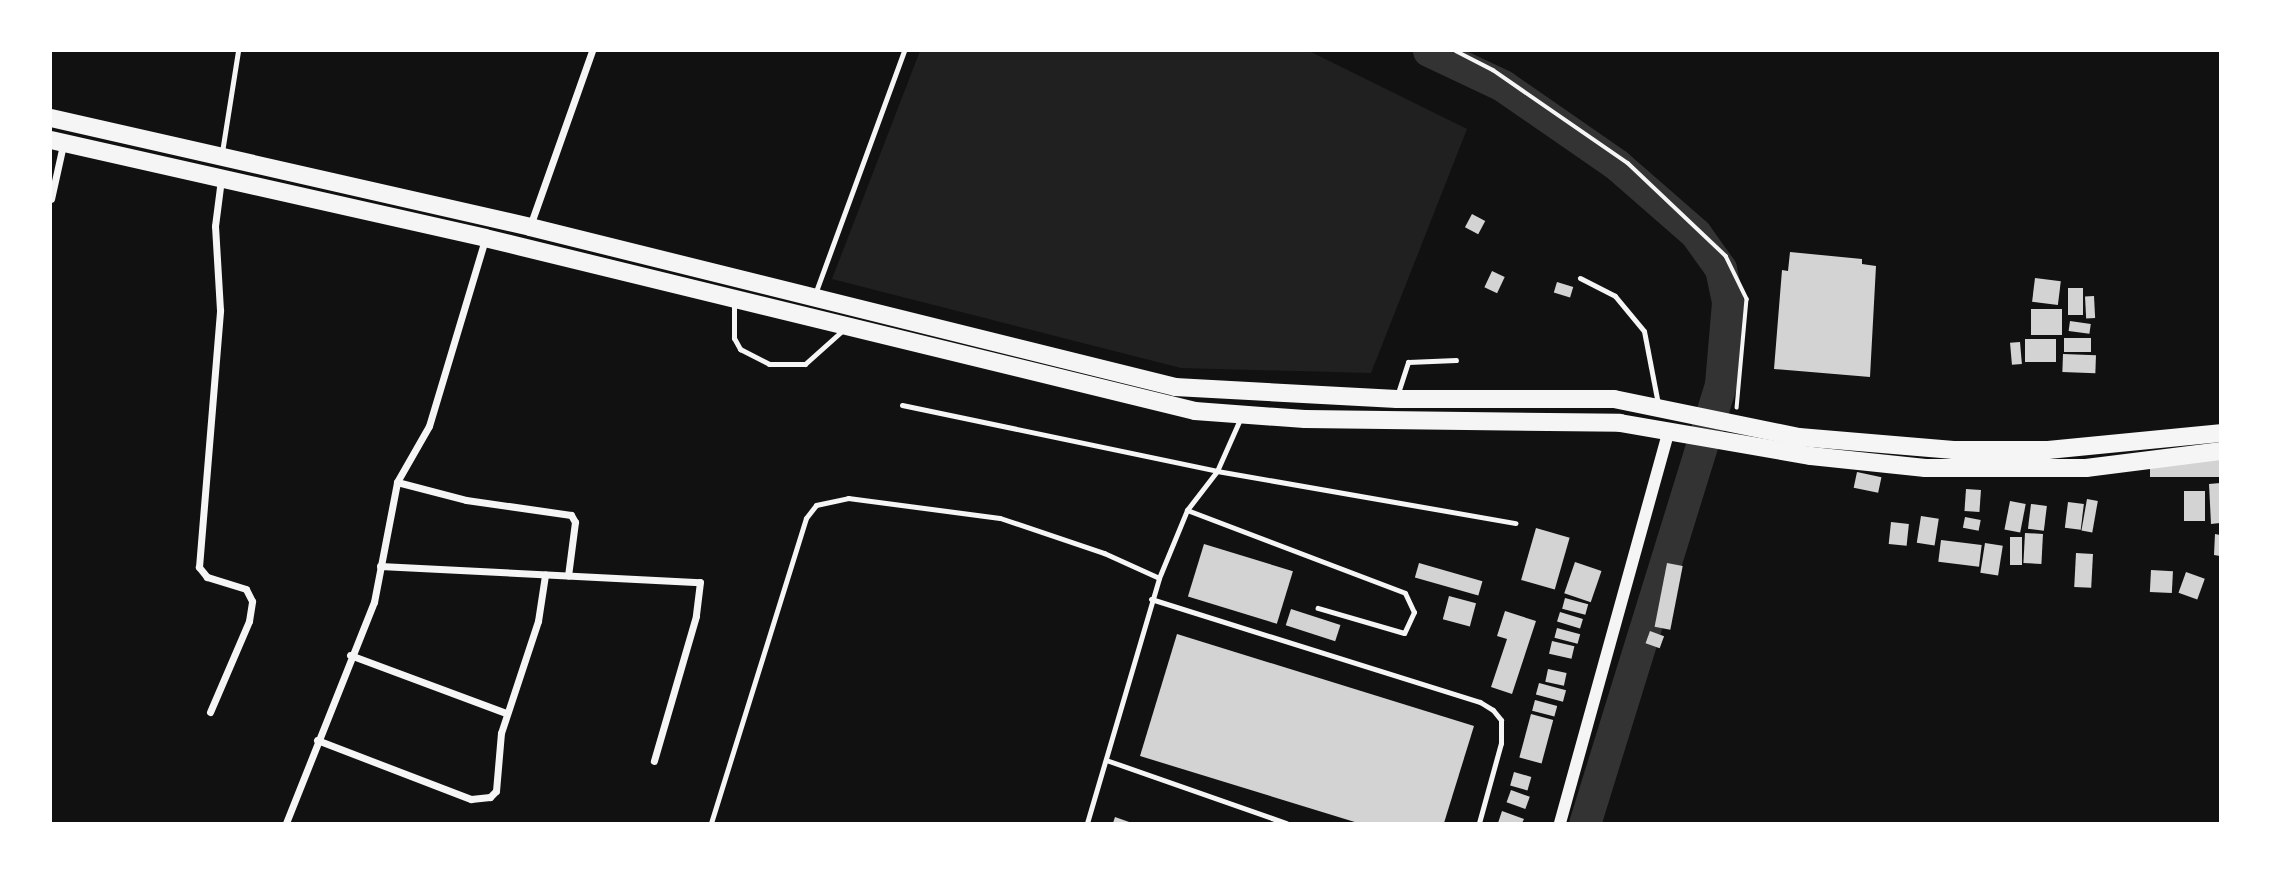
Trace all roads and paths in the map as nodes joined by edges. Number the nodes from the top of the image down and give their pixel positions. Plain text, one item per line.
1 (238, 51) edge
2 (592, 51) edge
3 (904, 51) edge
4 (1456, 51) edge
5 (51, 118) edge
6 (57, 141) edge
7 (221, 159) junction
8 (221, 179) junction
9 (51, 199) edge
10 (530, 227) junction
11 (485, 238) junction
12 (1580, 278) dead end
13 (813, 298) junction
14 (734, 299) junction
15 (845, 328) junction
16 (1456, 360) dead end
17 (1738, 397) dead end
18 (1397, 399) junction
19 (902, 404) dead end
20 (1658, 404) junction
21 (1242, 416) junction
22 (1677, 432) junction
23 (2220, 433) edge
24 (2220, 451) edge
25 (1217, 471) junction
26 (397, 482) junction
27 (1187, 510) junction
28 (1516, 523) dead end
29 (380, 566) junction
30 (545, 575) junction
31 (568, 576) junction
32 (1159, 578) junction
33 (1151, 600) junction
34 (1318, 608) dead end
35 (349, 655) junction
36 (210, 712) dead end
37 (506, 713) junction
38 (317, 740) junction
39 (1106, 760) junction
40 (654, 761) dead end
41 (286, 823) edge
42 (711, 823) edge
43 (1087, 823) edge
44 (1286, 823) edge
45 (1479, 823) edge
46 (1560, 823) edge

1 - 7 lane
2 - 10 street
3 - 13 lane
4 - 17 path
5 - 7 highway
6 - 8 highway
6 - 9 street
7 - 10 highway
8 - 11 highway
8 - 36 street
10 - 13 highway
11 - 14 highway
11 - 26 street
12 - 20 lane
13 - 18 highway
14 - 15 highway
14 - 15 lane
15 - 21 highway
16 - 18 lane
18 - 20 highway
19 - 25 lane
20 - 23 highway
21 - 22 highway
21 - 25 lane
22 - 24 highway
22 - 46 street
25 - 27 lane
25 - 28 lane
26 - 29 street
26 - 31 street
27 - 32 lane
27 - 34 lane
29 - 30 street
29 - 35 street
30 - 31 street
30 - 37 street
31 - 40 street
32 - 33 lane
32 - 42 lane
33 - 39 lane
33 - 45 lane
35 - 37 street
35 - 38 street
37 - 38 street
38 - 41 street
39 - 43 lane
39 - 44 lane

